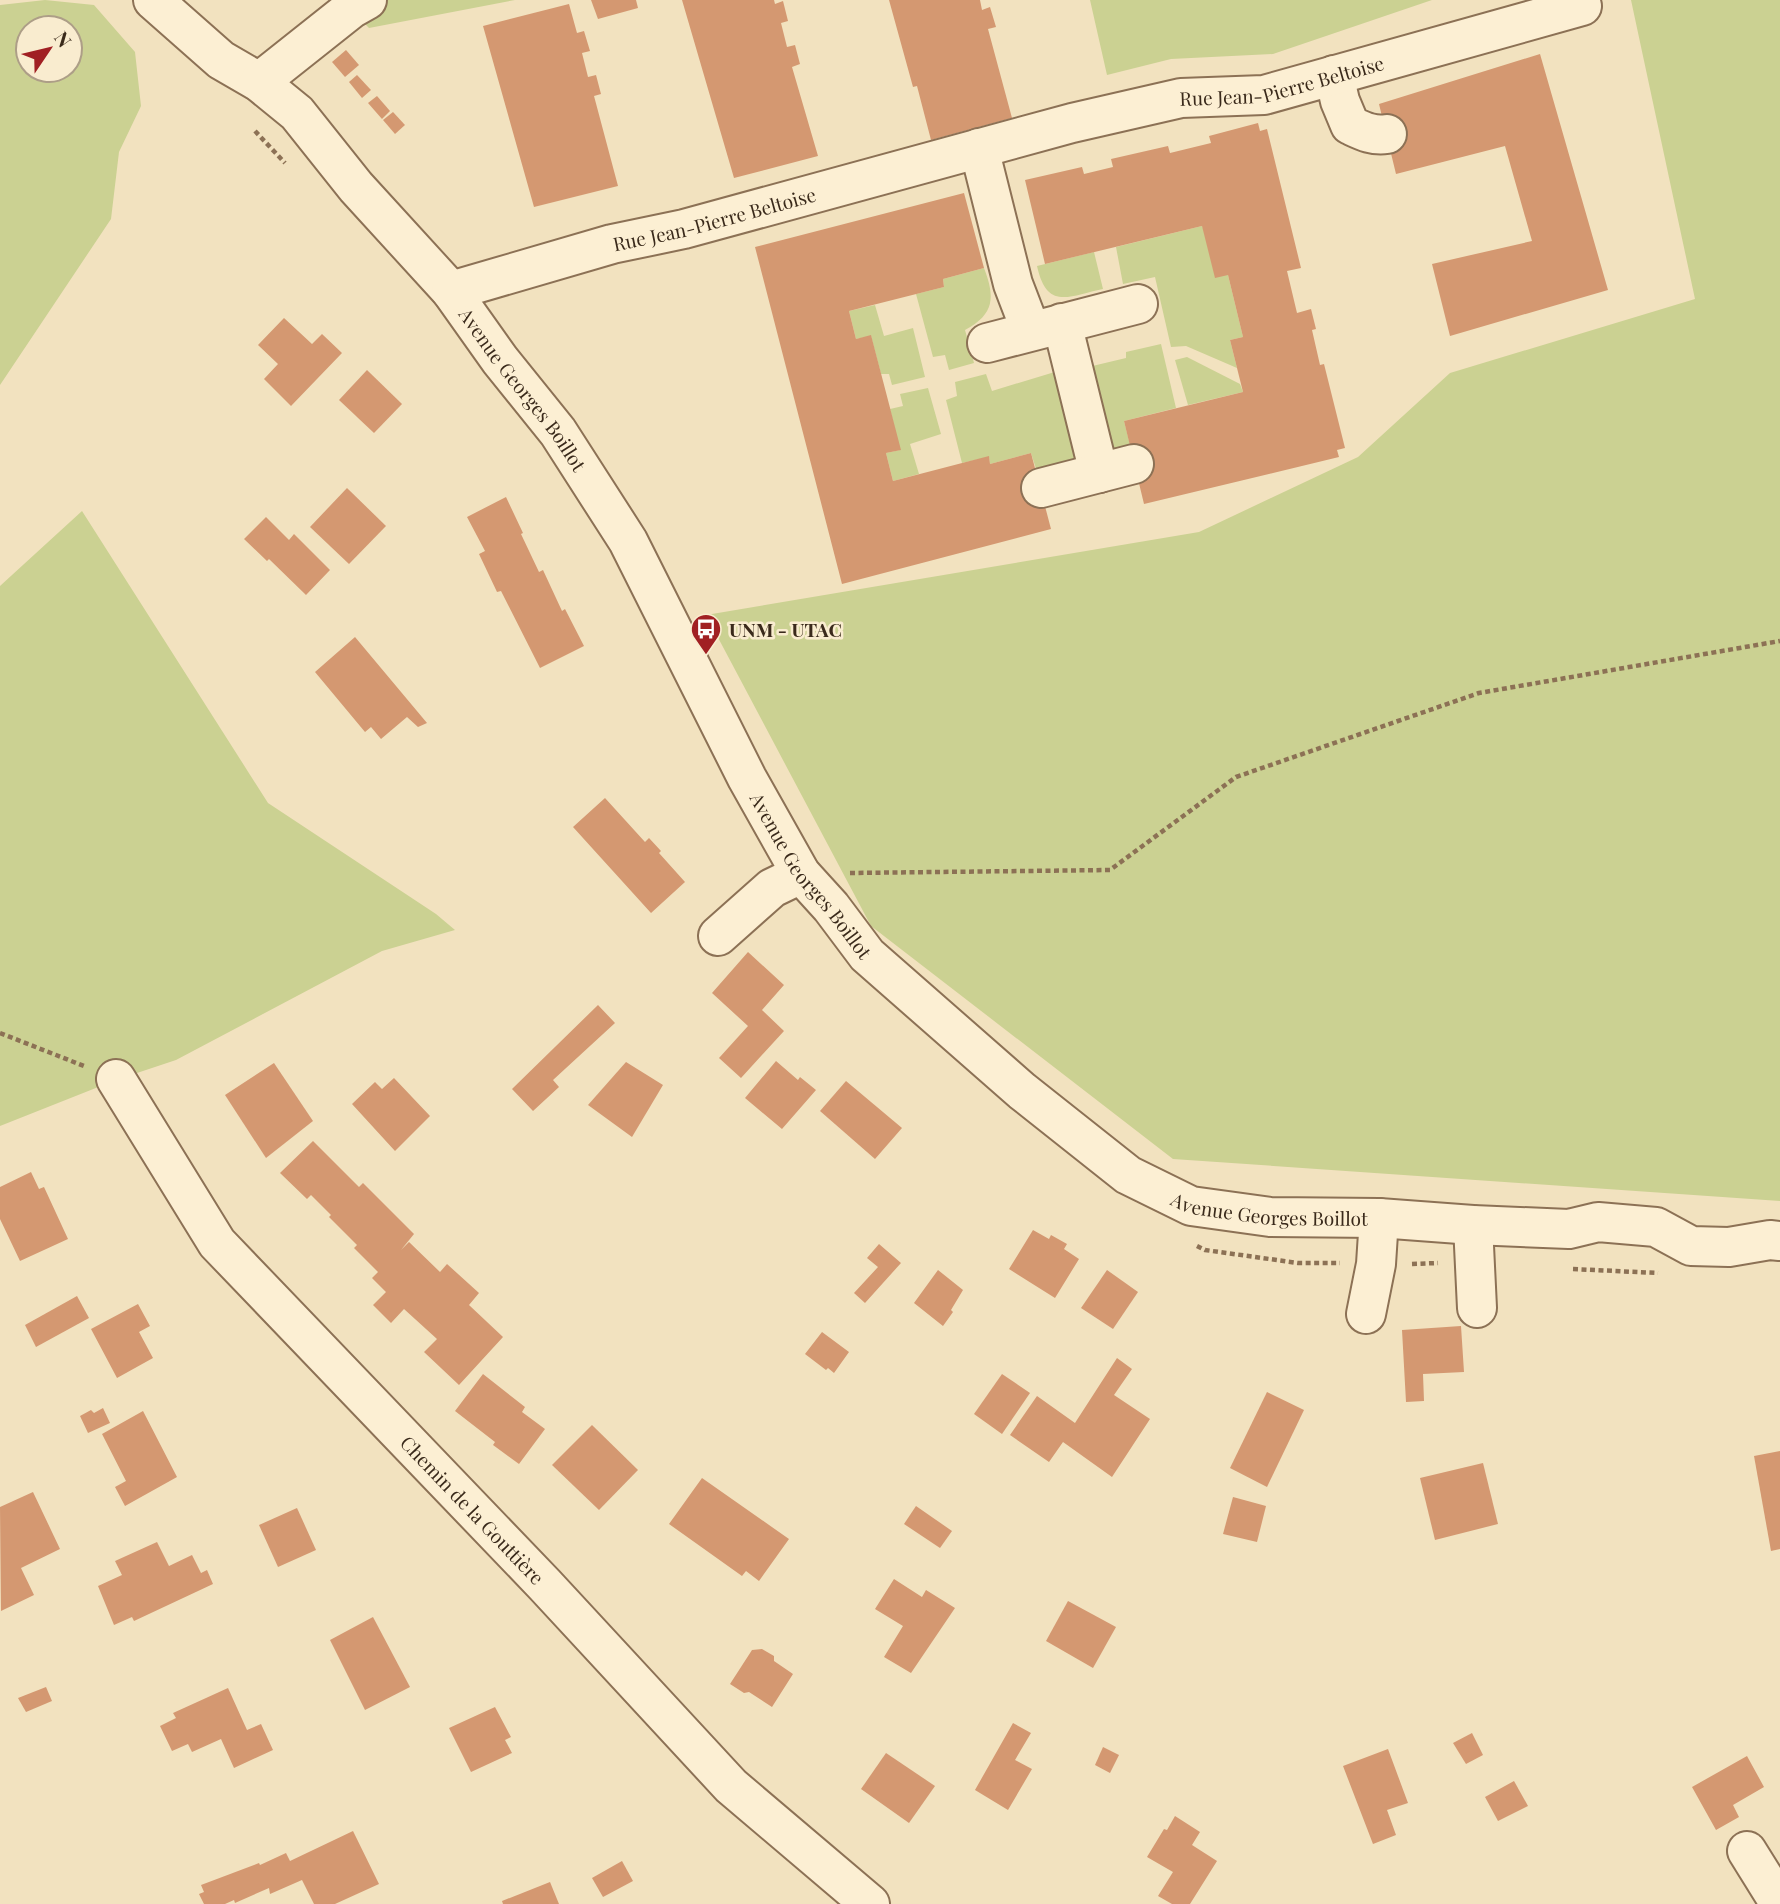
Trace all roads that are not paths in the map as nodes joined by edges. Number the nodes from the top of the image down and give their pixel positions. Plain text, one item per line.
1 (153, 0) edge
2 (367, 0) edge
3 (1582, 6) dead end
4 (1334, 75) junction
5 (259, 82) junction
6 (1387, 134) dead end
7 (978, 148) junction
8 (451, 291) junction
9 (1138, 304) dead end
10 (1047, 327) junction
11 (986, 343) dead end
12 (1041, 488) dead end
13 (802, 874) junction
14 (719, 936) dead end
15 (117, 1080) road end
16 (1378, 1218) junction
17 (1473, 1225) junction
18 (1780, 1241) edge
19 (1477, 1308) dead end
20 (1366, 1314) dead end
21 (1747, 1851) dead end
22 (870, 1904) edge
23 (1780, 1904) edge

1 - 5 street, Avenue Georges Boillot
2 - 5 street
3 - 4 street, Rue Jean-Pierre Beltoise
4 - 6 street
4 - 7 street, Rue Jean-Pierre Beltoise
5 - 8 street, Avenue Georges Boillot
7 - 8 street, Rue Jean-Pierre Beltoise
7 - 10 street
8 - 13 street, Avenue Georges Boillot
9 - 10 street
10 - 11 street
10 - 12 street
13 - 14 street
13 - 16 street, Avenue Georges Boillot
15 - 22 street, Chemin de la Gouttière
16 - 17 street, Avenue Georges Boillot
16 - 20 street
17 - 18 street, Avenue Georges Boillot
17 - 19 street
21 - 23 street

